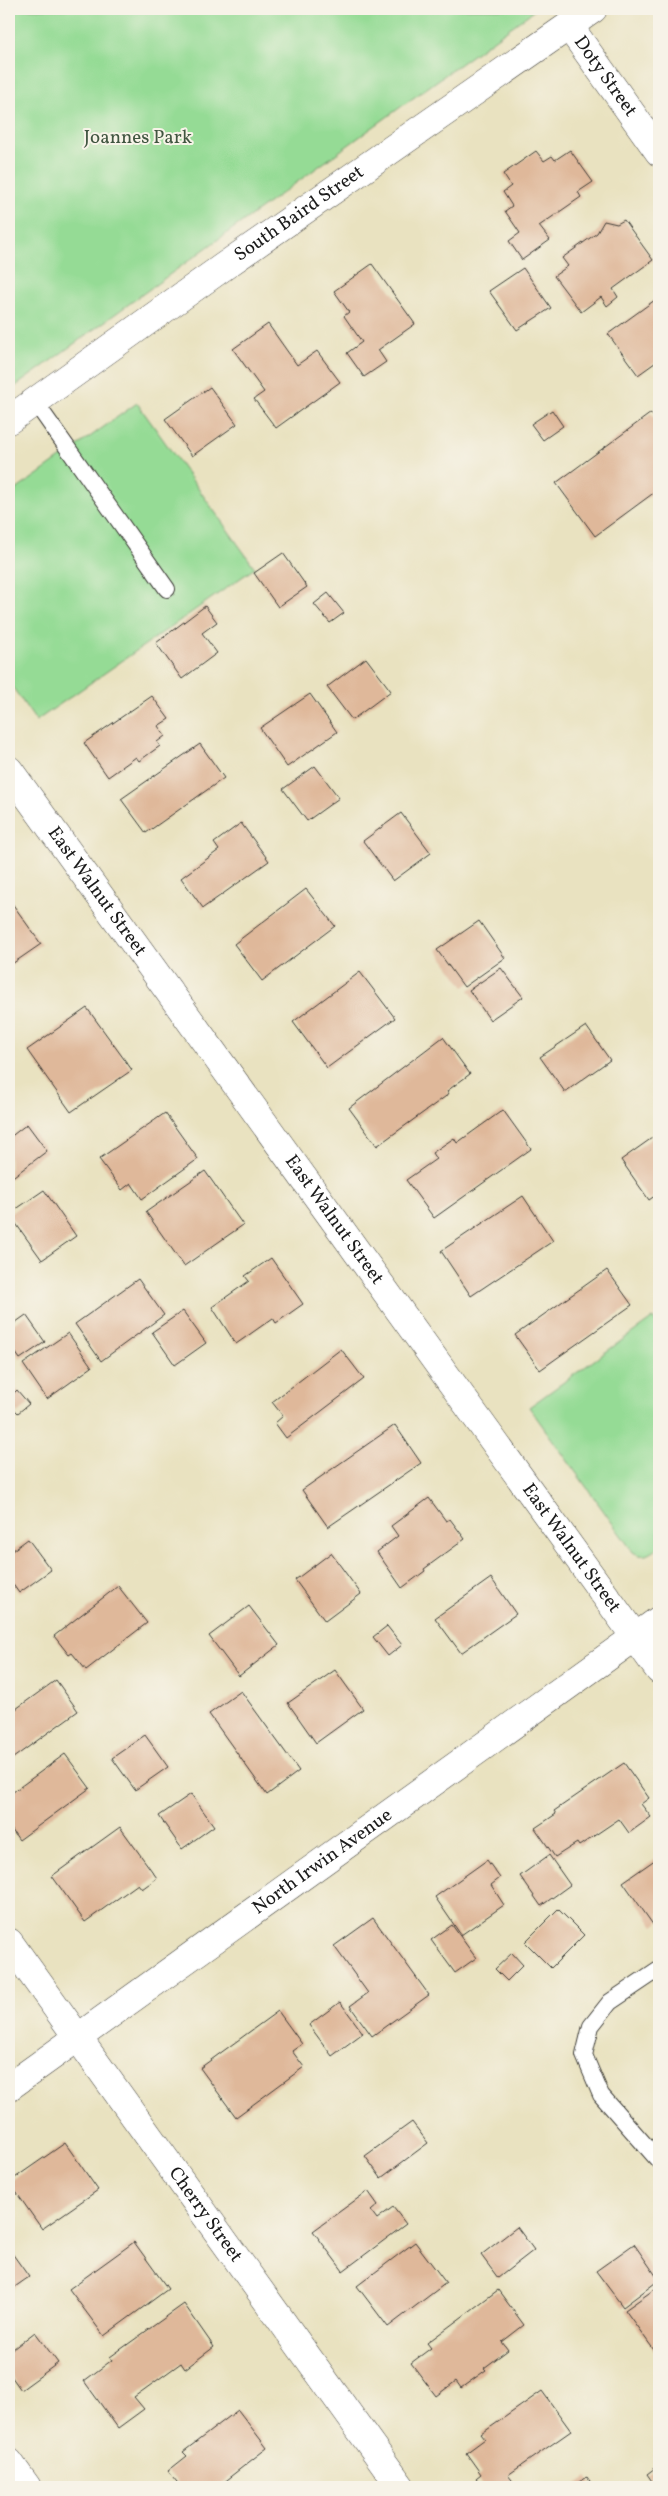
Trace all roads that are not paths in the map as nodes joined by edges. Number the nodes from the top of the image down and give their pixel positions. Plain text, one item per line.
1 (593, 9) edge
2 (569, 26) junction
3 (659, 152) edge
4 (35, 402) junction
5 (9, 420) edge
6 (167, 589) dead end
7 (9, 770) edge
8 (659, 1620) edge
9 (635, 1637) junction
10 (659, 1670) edge
11 (9, 1942) edge
12 (659, 1969) edge
13 (77, 2037) junction
14 (9, 2086) edge
15 (659, 2161) edge
16 (9, 2462) edge
17 (27, 2487) edge
18 (401, 2487) edge

1 - 2 street, South Baird Street
2 - 3 street, Doty Street
2 - 4 street, South Baird Street
4 - 5 street, South Baird Street
4 - 6 lane
7 - 9 street, East Walnut Street
8 - 9 street, North Irwin Avenue
9 - 10 street, East Walnut Street
9 - 13 street, North Irwin Avenue
11 - 13 street, Cherry Street
12 - 15 lane
13 - 14 street, North Irwin Avenue
13 - 18 street, Cherry Street
16 - 17 street

